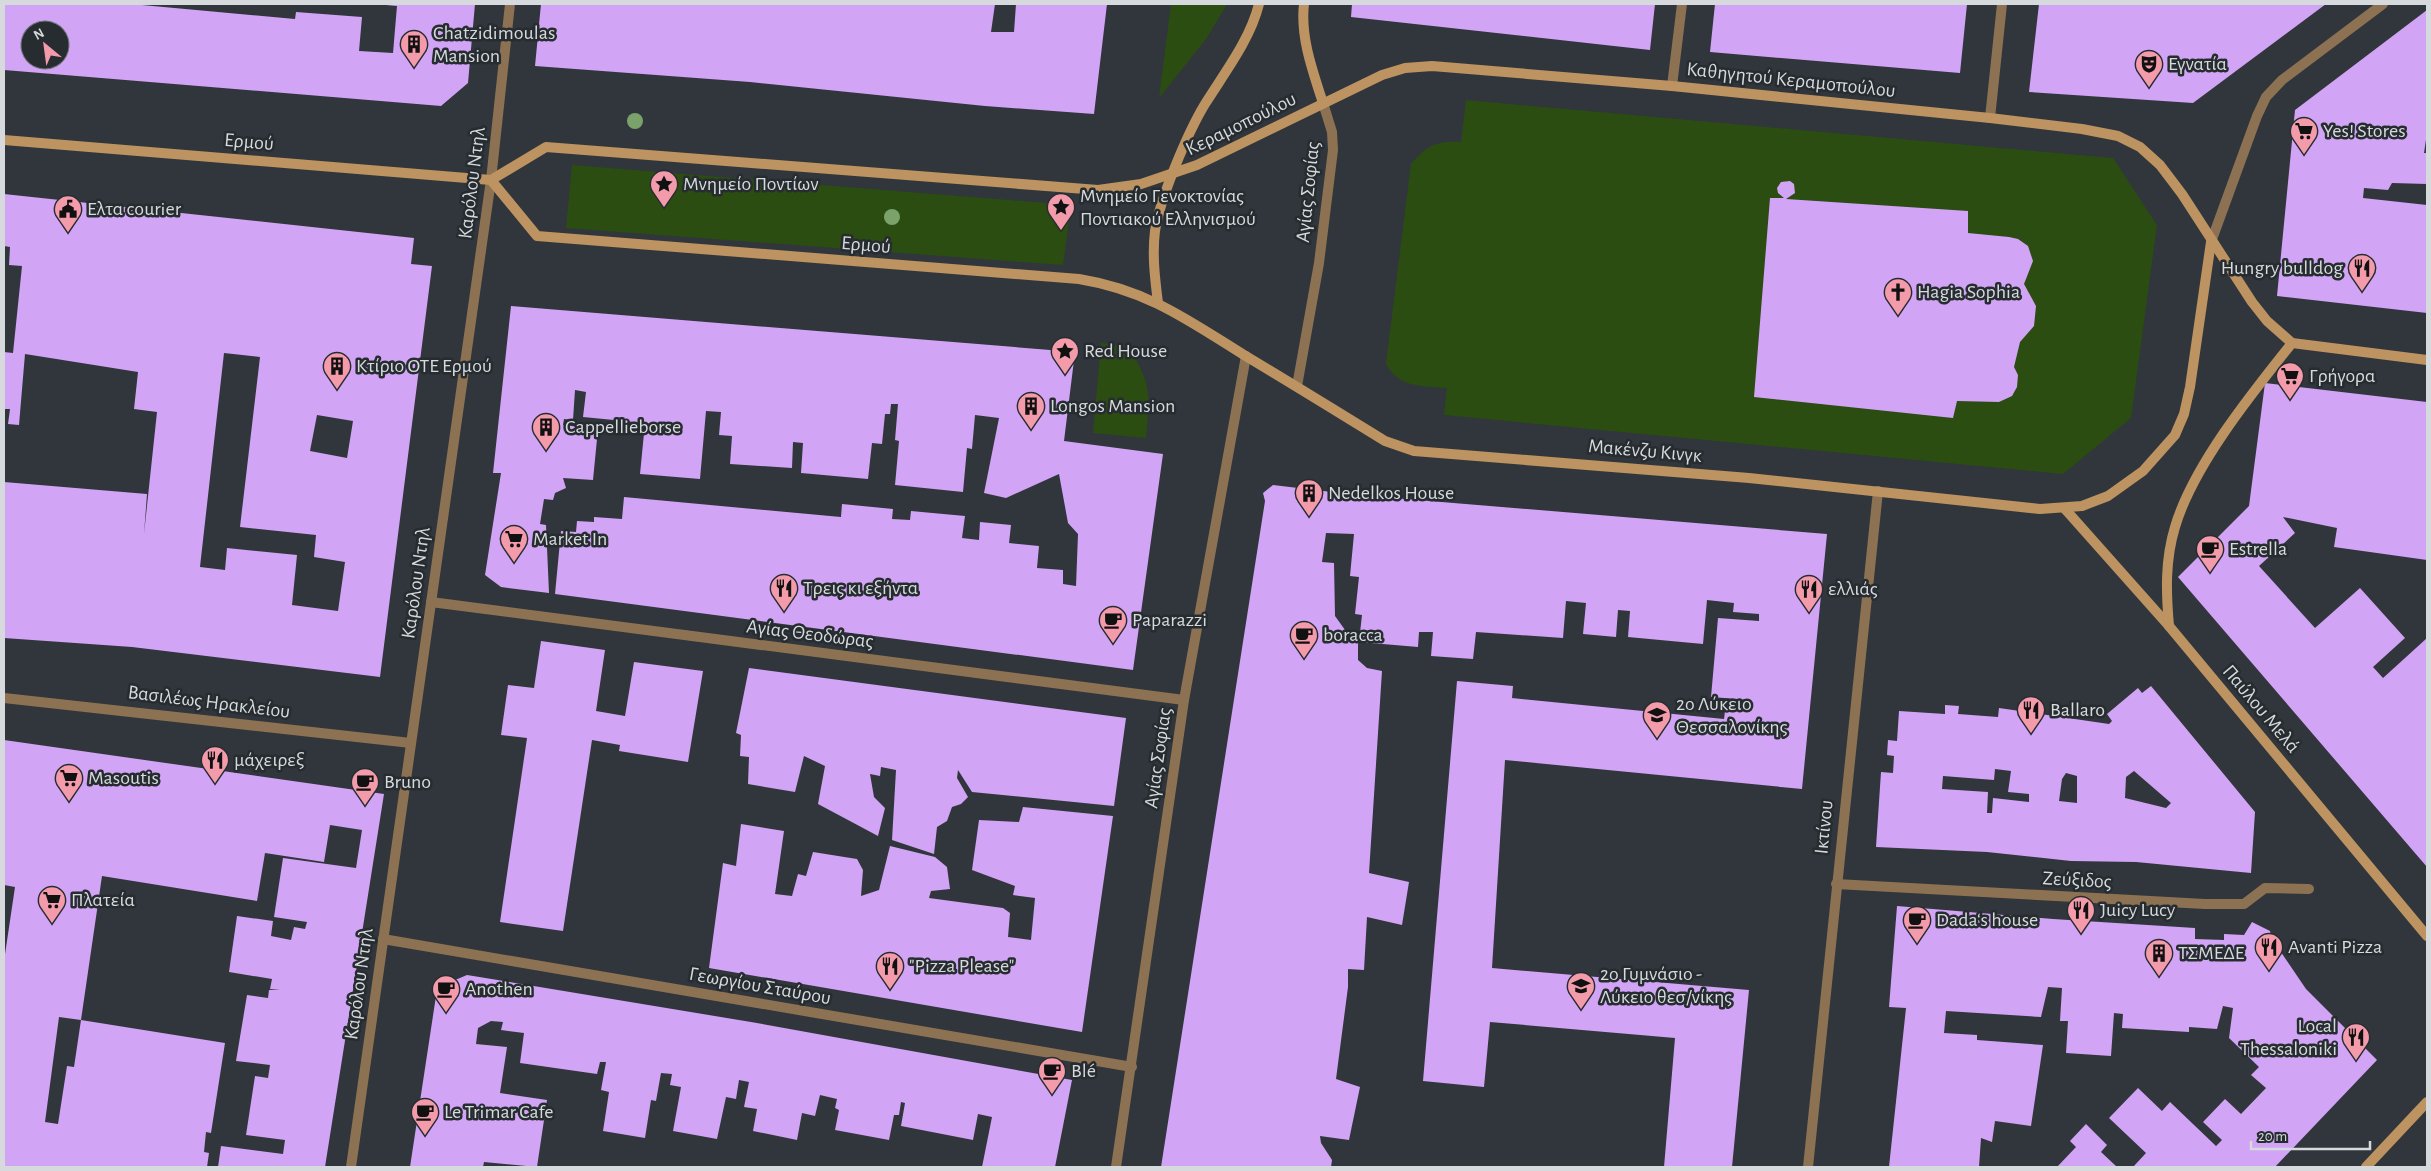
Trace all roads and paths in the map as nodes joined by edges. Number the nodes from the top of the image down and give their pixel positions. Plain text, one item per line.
1 (510, 4) edge
2 (1259, 4) edge
3 (1304, 4) edge
4 (1682, 4) edge
5 (2002, 4) edge
6 (2383, 4) edge
7 (1672, 86) junction
8 (1323, 103) junction
9 (1990, 118) junction
10 (4, 140) edge
11 (1174, 174) junction
12 (491, 180) junction
13 (2211, 242) junction
14 (1158, 303) junction
15 (2292, 343) junction
16 (1246, 356) junction
17 (2427, 360) edge
18 (1298, 386) junction
19 (1878, 491) junction
20 (2065, 508) junction
21 (431, 602) junction
22 (2169, 626) junction
23 (4, 698) edge
24 (1184, 700) junction
25 (411, 743) junction
26 (1836, 884) junction
27 (2309, 889) dead end
28 (2427, 936) edge
29 (383, 939) junction
30 (1132, 1067) junction
31 (2427, 1102) edge
32 (351, 1167) edge
33 (1116, 1167) edge
34 (1808, 1167) edge
35 (2366, 1167) edge

1 - 12 street, Καρόλου Ντηλ
2 - 11 main road
3 - 8 main road, Αγίας Σοφίας
4 - 7 street
5 - 9 street
6 - 13 street
7 - 8 main road, Καθηγητού Κεραμοπούλου
7 - 9 main road, Καθηγητού Κεραμοπούλου
8 - 11 main road, Κεραμοπούλου
8 - 18 street, Αγίας Σοφίας
9 - 13 main road, Καθηγητού Κεραμοπούλου
10 - 12 main road, Ερμού
11 - 12 main road
11 - 14 main road
12 - 14 main road, Ερμού
12 - 21 street, Καρόλου Ντηλ
13 - 15 main road, Καθηγητού Κεραμοπούλου
13 - 20 main road, Μακένζυ Κινγκ
14 - 16 main road, Ερμού
15 - 17 main road
15 - 22 main road
16 - 18 main road, Μακένζυ Κινγκ
16 - 24 street, Αγίας Σοφίας
18 - 19 main road, Μακένζυ Κινγκ
19 - 20 main road, Μακένζυ Κινγκ
19 - 26 street, Ικτίνου
20 - 22 main road, Παύλου Μελά
21 - 24 street, Αγίας Θεοδώρας
21 - 25 street, Καρόλου Ντηλ
22 - 28 main road, Παύλου Μελά
23 - 25 street, Βασιλέως Ηρακλείου
24 - 30 street, Αγίας Σοφίας
25 - 29 street, Καρόλου Ντηλ
26 - 27 street, Ζεύξιδος
26 - 34 street, Ικτίνου
29 - 30 street, Γεωργίου Σταύρου
29 - 32 street, Καρόλου Ντηλ
30 - 33 street, Αγίας Σοφίας
31 - 35 main road

